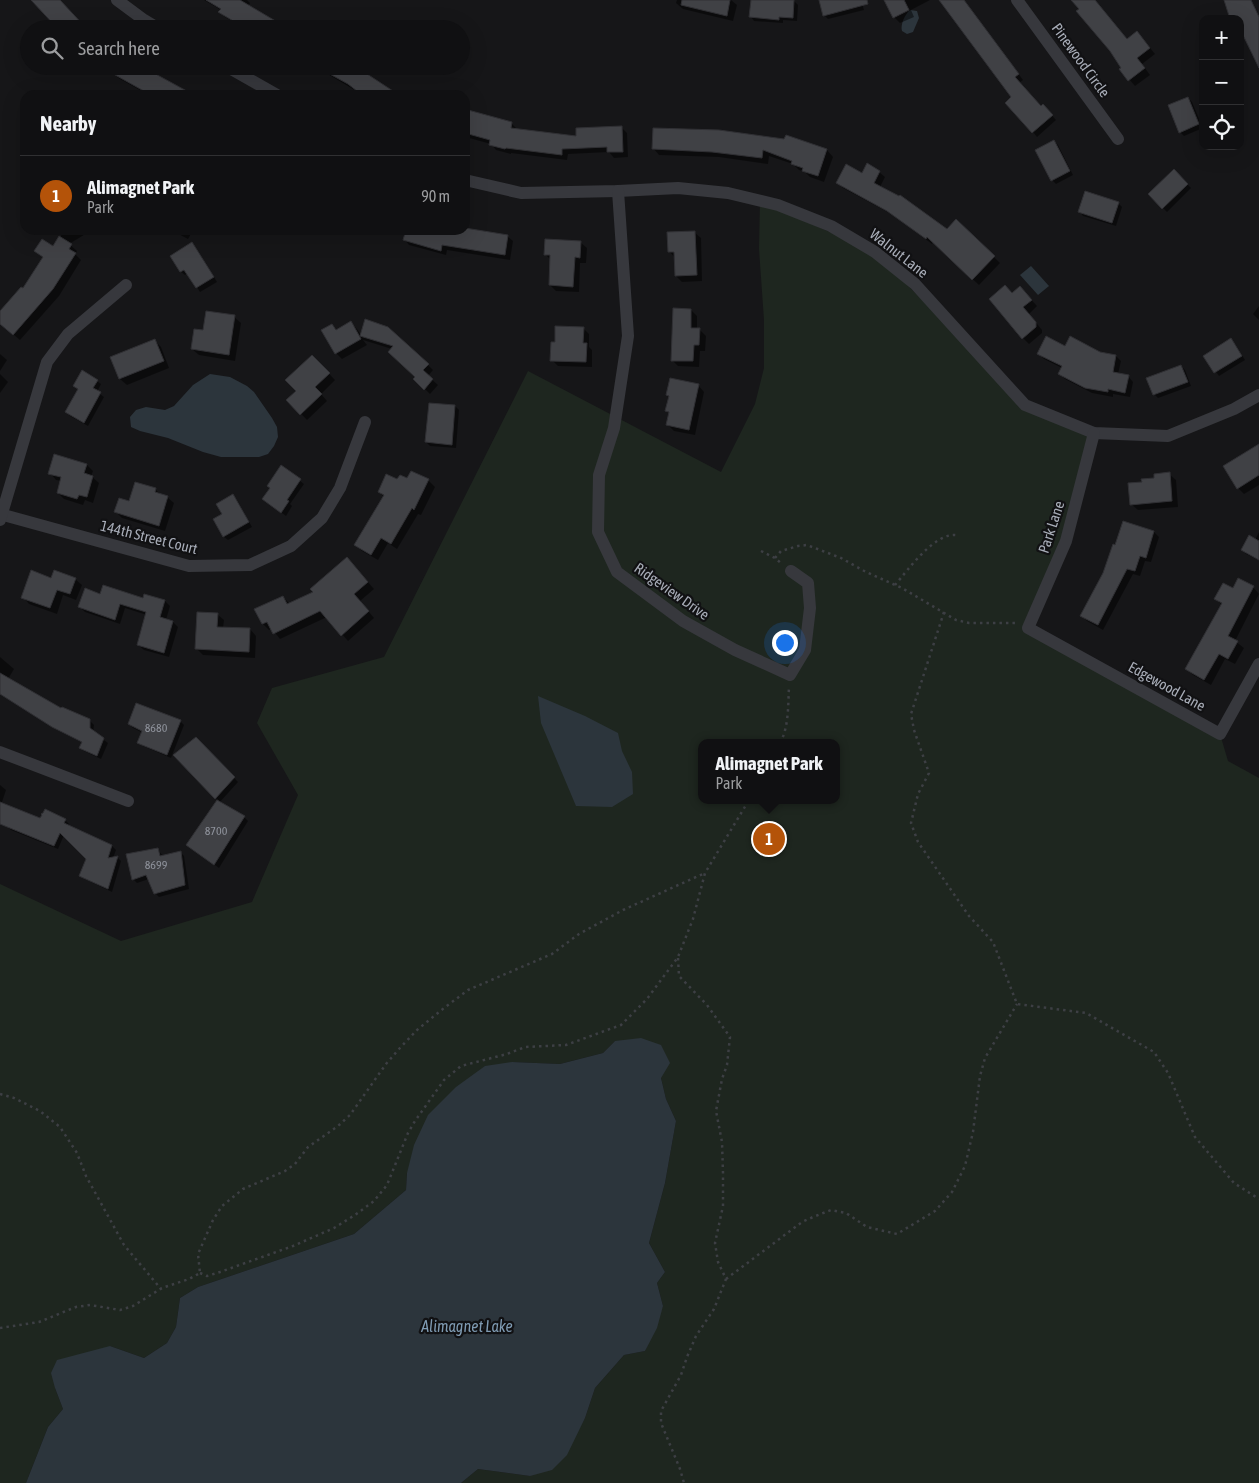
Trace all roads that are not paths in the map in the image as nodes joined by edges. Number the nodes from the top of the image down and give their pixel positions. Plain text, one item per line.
1 (117, 0) edge
2 (1017, 0) edge
3 (144, 20) edge
4 (242, 75) edge
5 (268, 90) edge
6 (1118, 139) dead end
7 (470, 181) edge
8 (618, 192) junction
9 (126, 285) dead end
10 (1259, 395) edge
11 (365, 422) dead end
12 (1094, 433) junction
13 (1, 516) edge
14 (791, 571) road end
15 (1029, 626) joint
16 (1259, 664) edge
17 (0, 752) edge
18 (128, 801) dead end

1 - 3 street
2 - 6 street, Pinewood Circle
4 - 5 street
7 - 8 street, Walnut Lane
8 - 12 street, Walnut Lane
8 - 14 street, Ridgeview Drive
9 - 13 street
10 - 12 street, Walnut Lane
11 - 13 street, 144th Street Court
12 - 15 street, Park Lane
15 - 16 street, Edgewood Lane
17 - 18 street

